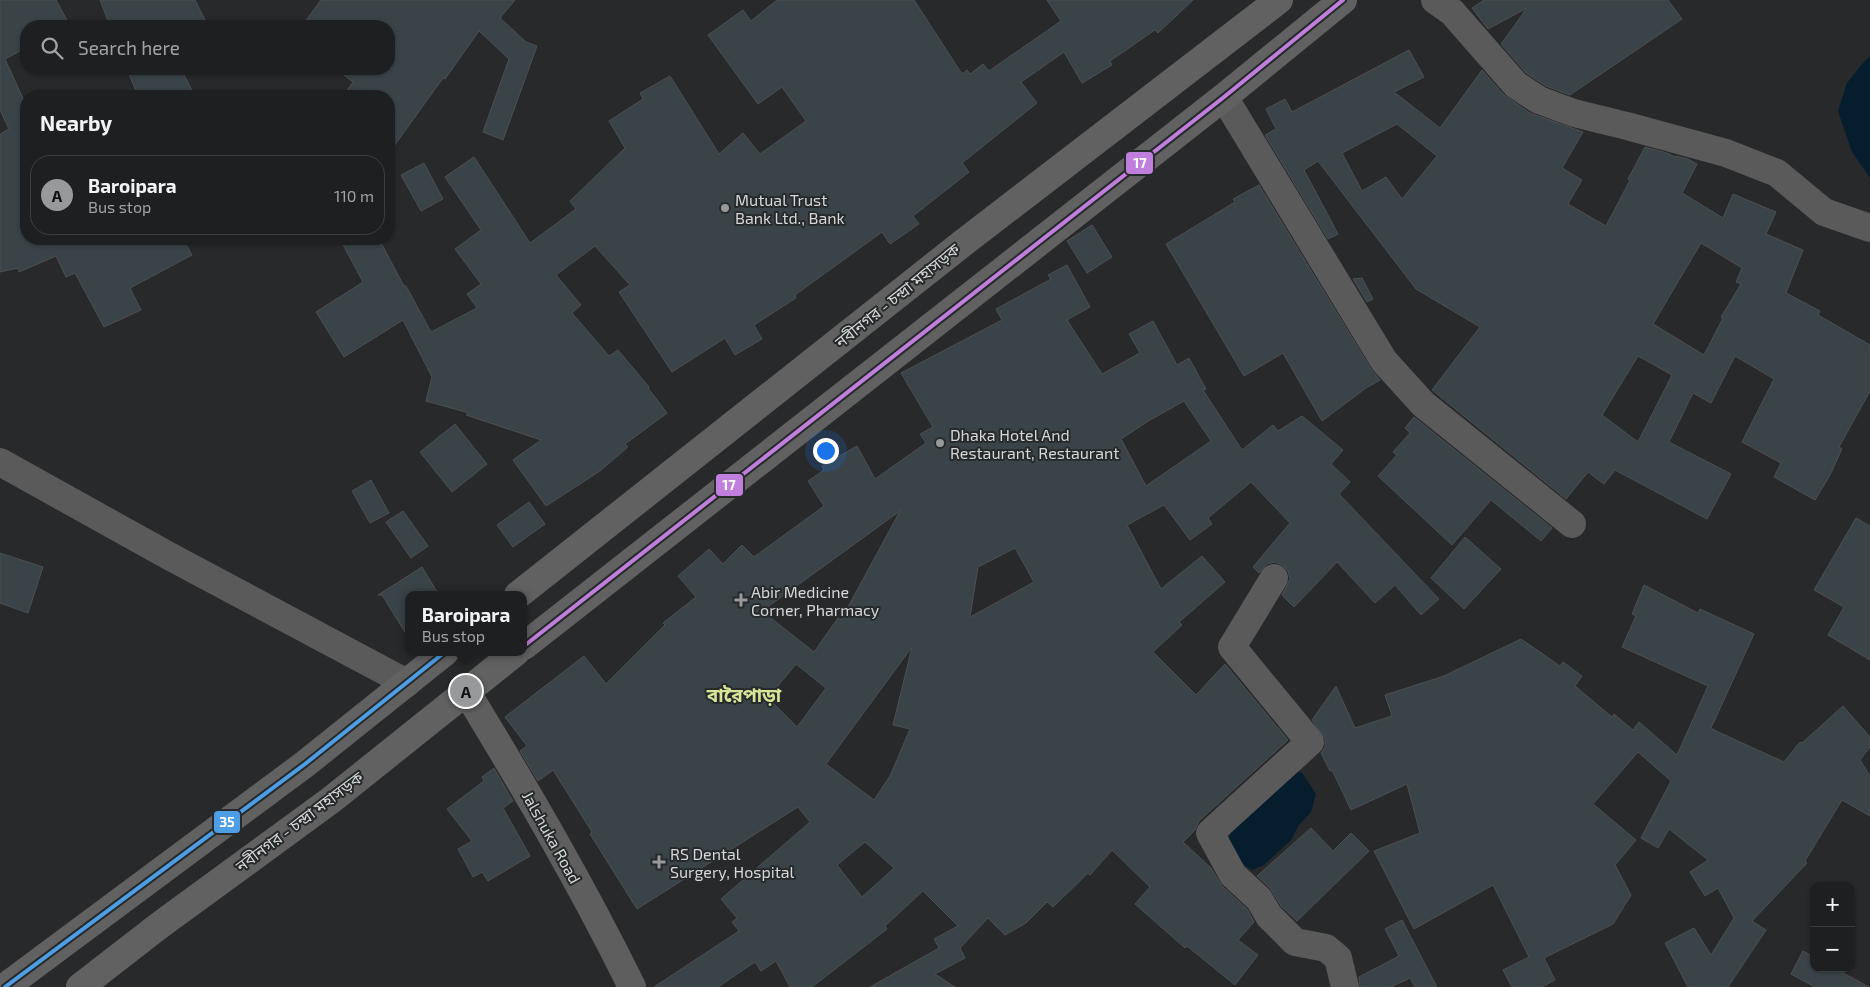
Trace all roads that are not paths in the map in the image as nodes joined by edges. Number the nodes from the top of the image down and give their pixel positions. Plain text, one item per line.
1 (1278, 0) edge
2 (1343, 0) edge
3 (1435, 0) edge
4 (1224, 97) junction
5 (1870, 228) edge
6 (0, 462) edge
7 (1572, 524) dead end
8 (1274, 578) dead end
9 (523, 591) edge
10 (527, 644) edge
11 (440, 656) edge
12 (511, 656) edge
13 (407, 683) junction
14 (466, 691) junction
15 (5, 987) edge
16 (80, 987) edge
17 (632, 987) edge
18 (1345, 987) edge

1 - 9 highway, নবীনগর - চন্দ্রা মহাসড়ক
2 - 4 highway
3 - 5 street
4 - 7 street
4 - 10 highway
6 - 13 street
8 - 18 street
11 - 13 highway
12 - 14 highway, নবীনগর - চন্দ্রা মহাসড়ক
13 - 15 highway
14 - 16 highway, নবীনগর - চন্দ্রা মহাসড়ক
14 - 17 street, Jalshuka Road

